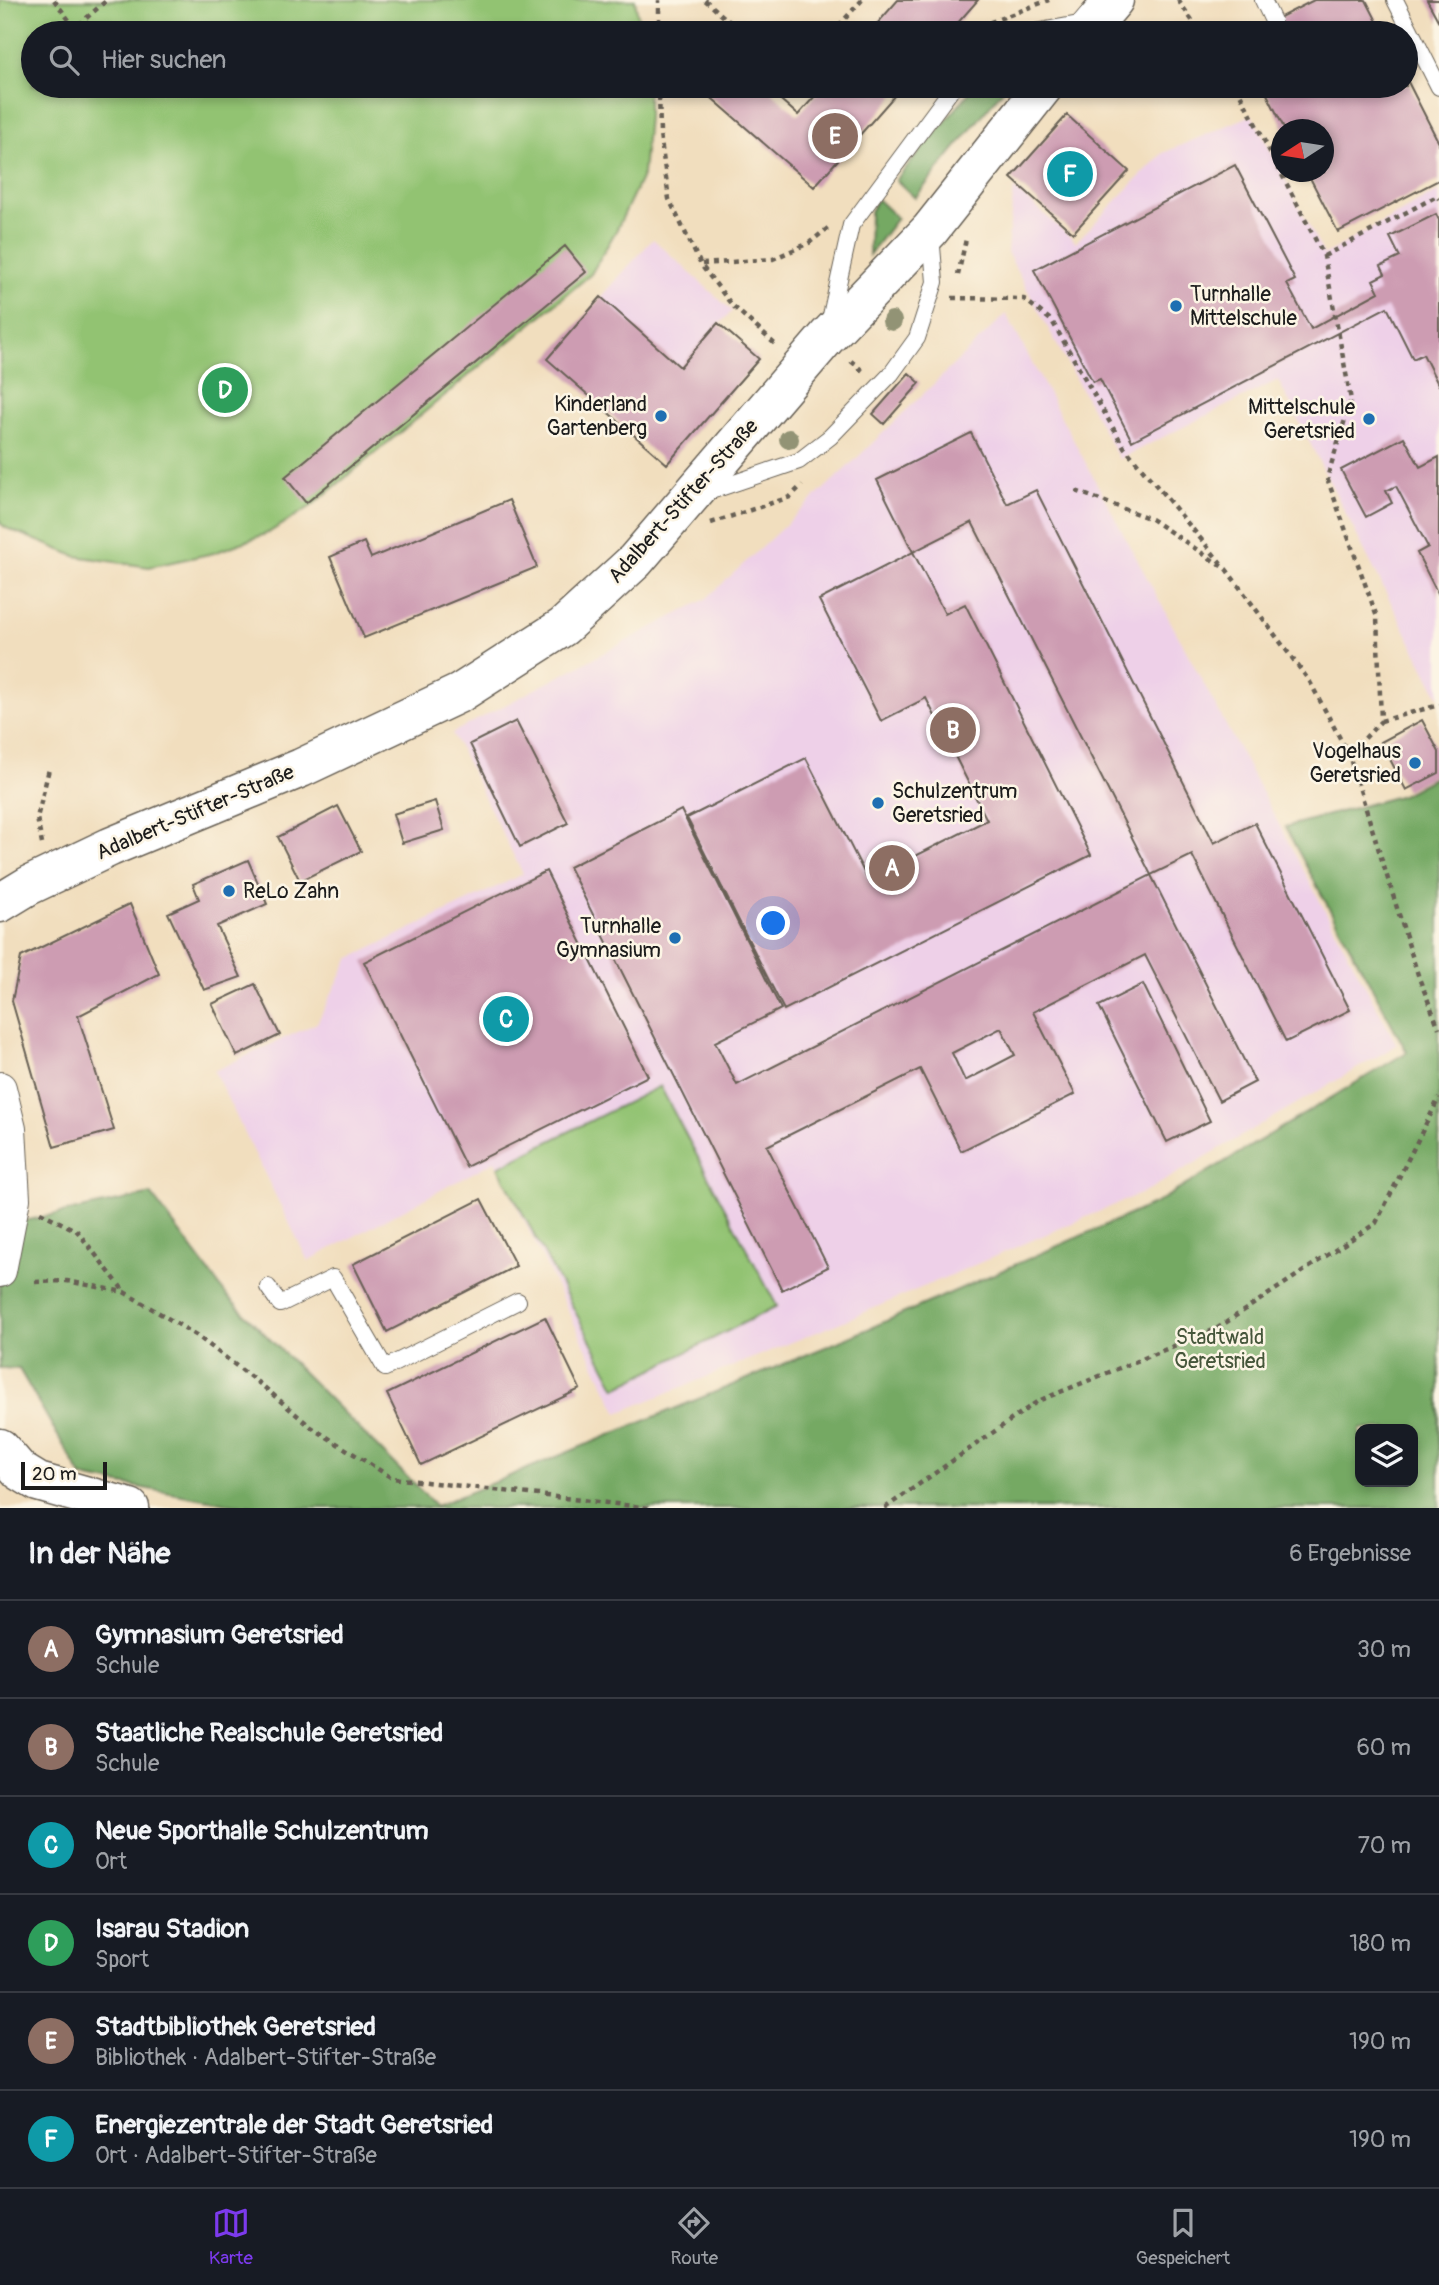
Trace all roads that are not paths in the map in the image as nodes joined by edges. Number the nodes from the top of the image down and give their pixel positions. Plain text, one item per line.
1 (1263, 0) edge
2 (1395, 0) edge
3 (1273, 20) dead end
4 (1406, 21) edge
5 (1418, 45) edge
6 (1439, 87) edge
7 (945, 98) edge
8 (1034, 98) edge
9 (930, 230) junction
10 (827, 337) junction
11 (687, 500) junction
12 (0, 903) edge
13 (0, 1088) edge
14 (0, 1271) edge
15 (268, 1287) dead end
16 (517, 1301) dead end
17 (0, 1448) edge
18 (130, 1508) edge

1 - 3 lane
2 - 4 lane
5 - 6 lane
7 - 10 lane
8 - 9 street, Adalbert-Stifter-Straße
9 - 10 street, Adalbert-Stifter-Straße
9 - 11 lane
10 - 11 street, Adalbert-Stifter-Straße
11 - 12 street, Adalbert-Stifter-Straße
13 - 14 street
15 - 16 lane
17 - 18 street

